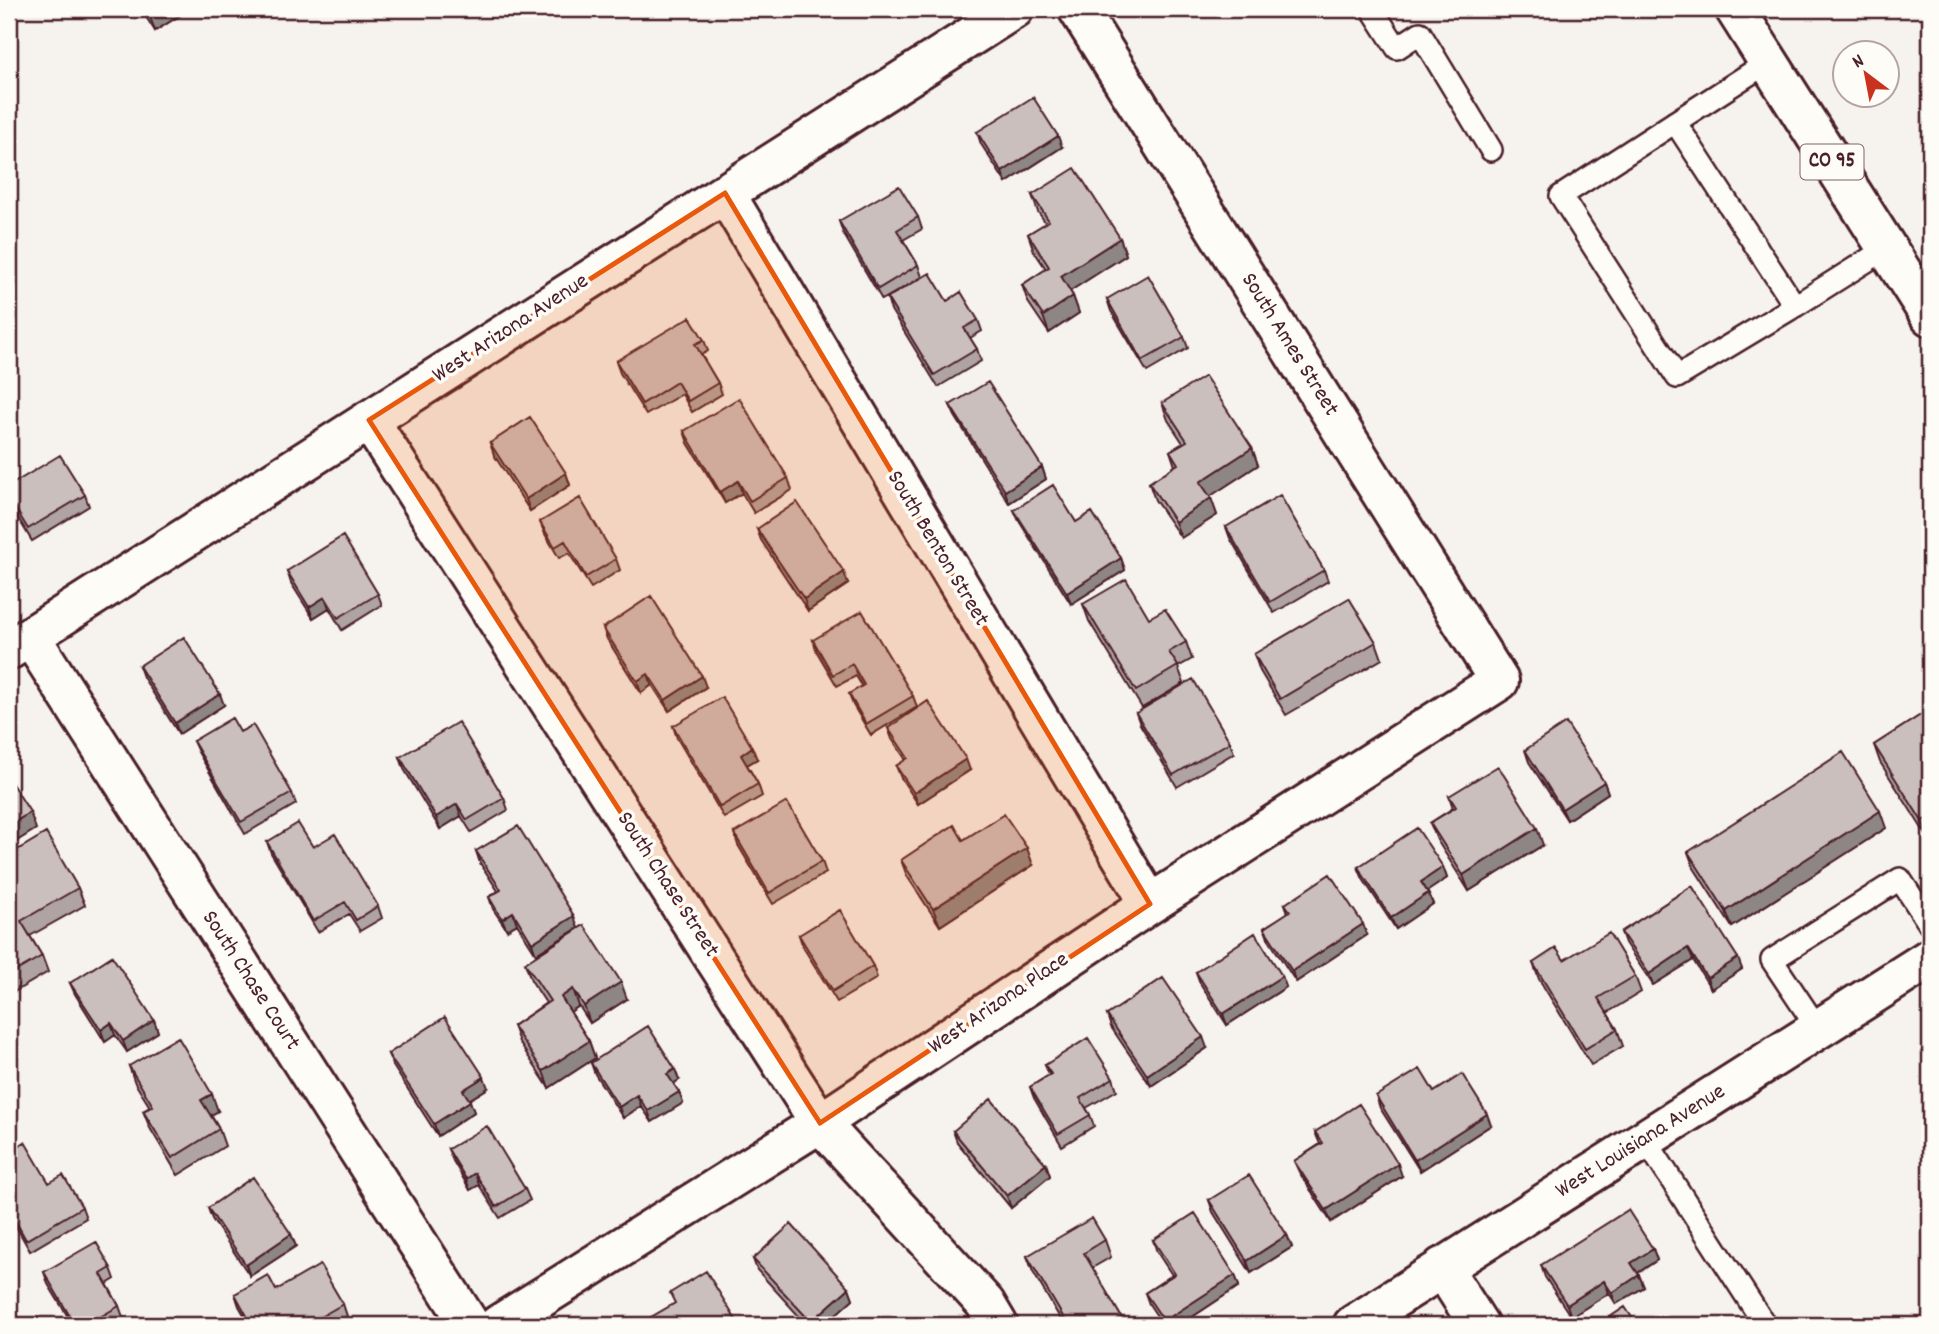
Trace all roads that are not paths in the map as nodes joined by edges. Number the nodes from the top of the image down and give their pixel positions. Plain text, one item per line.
1 (1014, 9) edge
2 (1078, 9) edge
3 (1372, 9) edge
4 (1735, 9) edge
5 (1768, 62) junction
6 (1675, 122) junction
7 (1491, 150) dead end
8 (724, 193) junction
9 (1887, 248) junction
10 (1795, 306) junction
11 (1930, 316) edge
12 (369, 420) junction
13 (20, 643) edge
14 (1499, 681) joint
15 (1922, 893) edge
16 (1150, 904) junction
17 (1930, 925) edge
18 (1930, 958) edge
19 (1818, 1030) junction
20 (820, 1123) junction
21 (1646, 1139) junction
22 (1443, 1268) junction
23 (470, 1325) edge
24 (498, 1325) edge
25 (998, 1325) edge
26 (1353, 1325) edge
27 (1479, 1325) edge
28 (1765, 1325) edge

1 - 8 street, West Arizona Avenue
2 - 14 street, South Ames Street
3 - 7 lane
4 - 5 street, CO 95
5 - 6 lane
5 - 9 street, CO 95
6 - 10 lane
6 - 10 lane
8 - 12 street, West Arizona Avenue
8 - 16 street, South Benton Street
9 - 10 lane
9 - 11 street, CO 95
12 - 13 street, West Arizona Avenue
12 - 20 street, South Chase Street
13 - 23 street, South Chase Court
14 - 16 street, West Arizona Place
15 - 17 lane
15 - 19 lane
16 - 20 street, West Arizona Place
18 - 19 street, West Louisiana Avenue
19 - 21 street, West Louisiana Avenue
20 - 24 street, West Arizona Place
20 - 25 street, South Chase Street
21 - 22 street, West Louisiana Avenue
21 - 28 lane
22 - 26 street, West Louisiana Avenue
22 - 27 street

